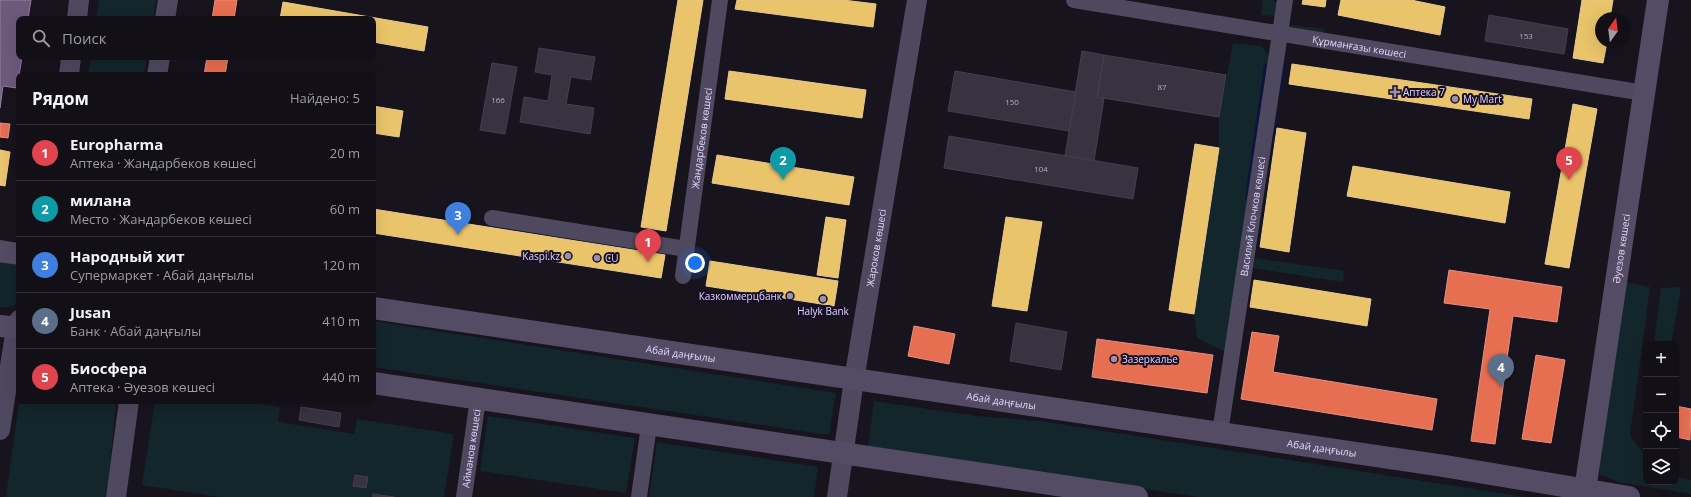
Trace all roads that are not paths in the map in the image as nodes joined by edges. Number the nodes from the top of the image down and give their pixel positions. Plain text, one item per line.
1 (79, 0) edge
2 (168, 0) edge
3 (720, 0) edge
4 (917, 0) edge
5 (1074, 0) edge
6 (1285, 0) edge
7 (1658, 0) edge
8 (77, 16) edge
9 (165, 16) edge
10 (1280, 33) junction
11 (72, 60) edge
12 (160, 60) edge
13 (70, 72) edge
14 (158, 72) edge
15 (1644, 93) junction
16 (492, 218) dead end
17 (686, 249) junction
18 (0, 251) edge
19 (16, 254) edge
20 (683, 276) dead end
21 (376, 308) edge
22 (13, 325) edge
23 (854, 380) junction
24 (376, 383) edge
25 (478, 399) junction
26 (129, 404) edge
27 (649, 425) junction
28 (0, 430) edge
29 (1220, 433) junction
30 (843, 454) junction
31 (1584, 493) edge
32 (116, 497) edge
33 (464, 497) edge
34 (639, 497) edge
35 (837, 497) edge
36 (1137, 497) edge
37 (1629, 497) edge

1 - 8 street
2 - 9 street
3 - 17 street, Жандарбеков көшесі
4 - 23 street, Жароков көшесі
5 - 10 street, Құрманғазы көшесі
6 - 10 street, Василий Клочков көшесі
7 - 15 main road, Әуезов көшесі
10 - 15 street, Құрманғазы көшесі
10 - 29 street, Василий Клочков көшесі
11 - 13 street
12 - 14 street
15 - 31 main road, Әуезов көшесі
16 - 17 street
17 - 20 street, Жандарбеков көшесі
18 - 19 main road
21 - 23 main road, Абай даңғылы
22 - 28 street
23 - 29 main road, Абай даңғылы
23 - 30 street, Жароков көшесі
24 - 25 main road
25 - 27 main road
25 - 33 street, Айманов көшесі
26 - 32 street
27 - 30 main road
27 - 34 street
29 - 31 main road, Абай даңғылы
30 - 35 street, Жароков көшесі
30 - 36 main road
31 - 37 main road, Абай даңғылы

